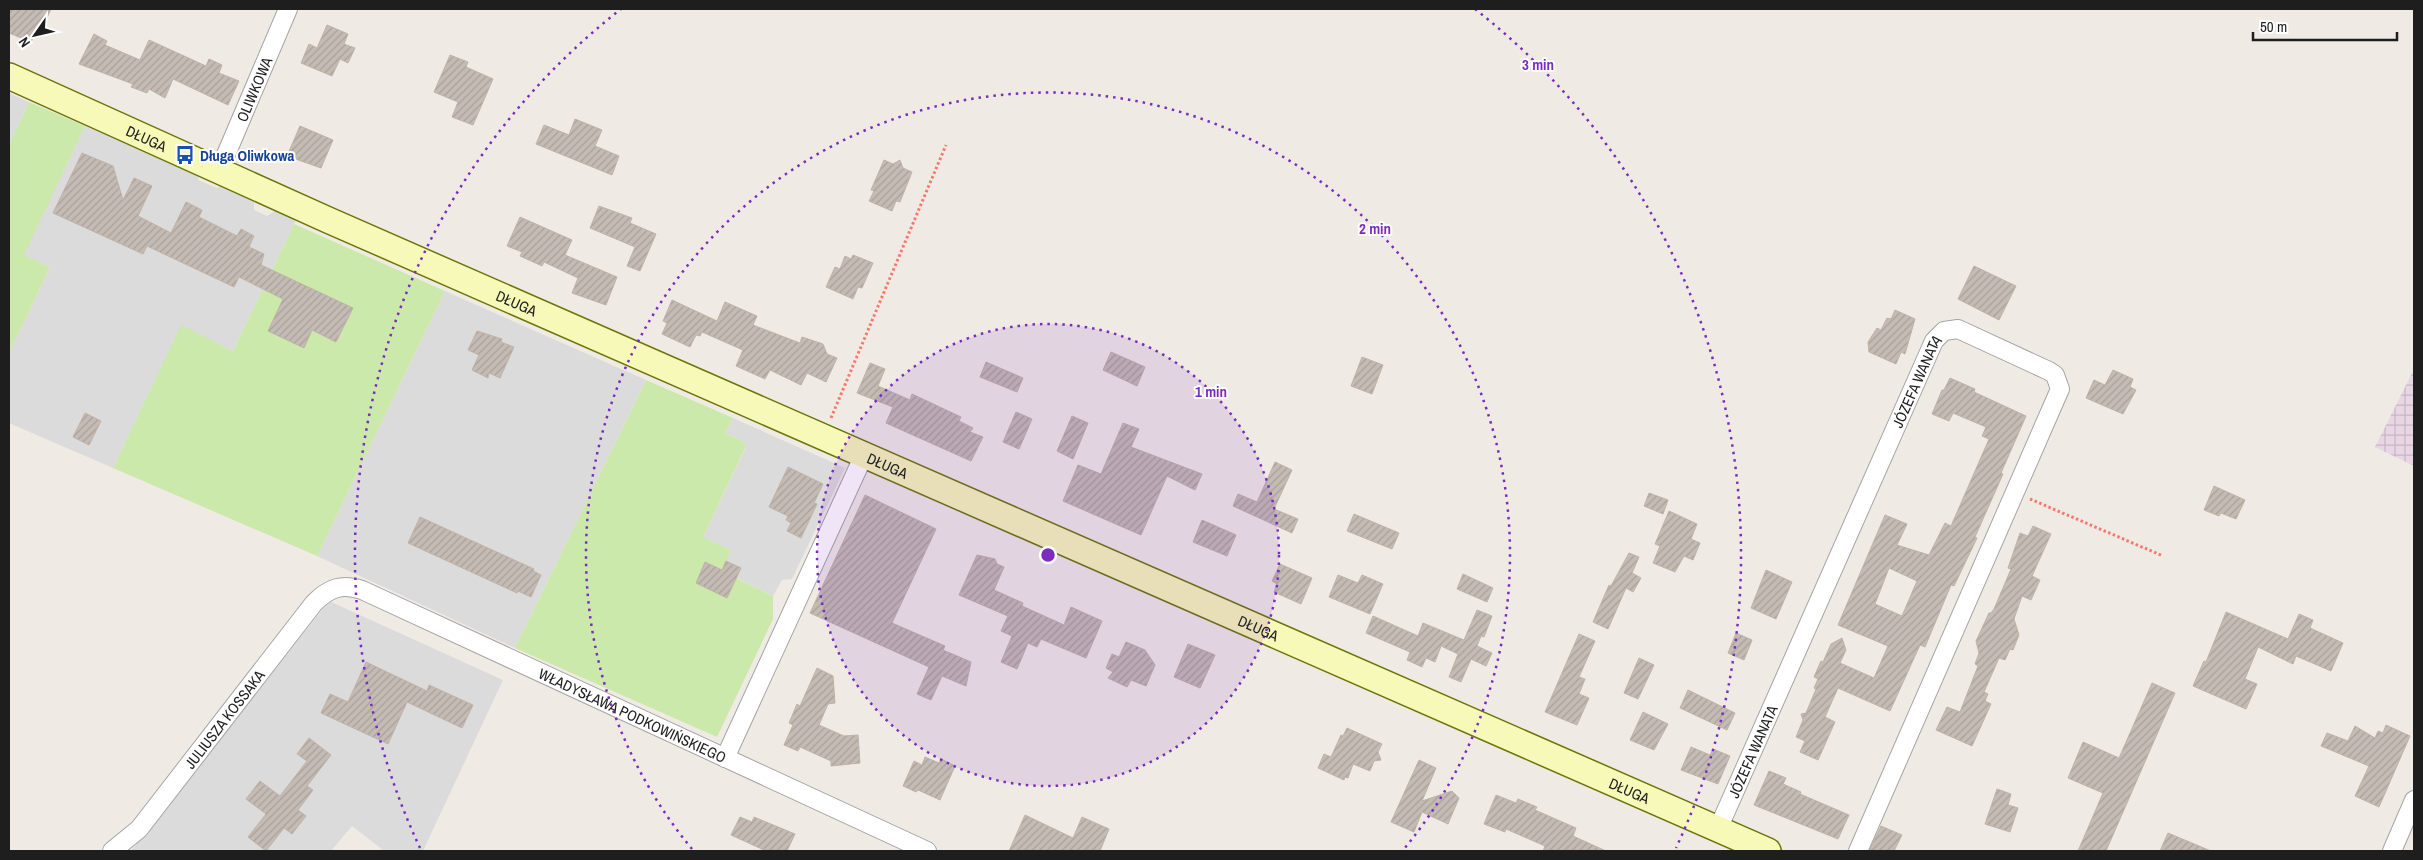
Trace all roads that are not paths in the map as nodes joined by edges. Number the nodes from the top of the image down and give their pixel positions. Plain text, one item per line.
1 (288, 9) edge
2 (9, 76) edge
3 (219, 171) junction
4 (864, 455) junction
5 (336, 587) joint
6 (725, 758) junction
7 (2414, 800) edge
8 (1718, 829) junction
9 (112, 851) edge
10 (927, 851) edge
11 (1768, 851) edge
12 (1858, 851) edge
13 (2392, 851) edge

1 - 3 street, OLIWKOWA
2 - 3 street, DŁUGA
3 - 4 street, DŁUGA
4 - 6 street
4 - 8 street, DŁUGA
5 - 6 street, WŁADYSŁAWA PODKOWIŃSKIEGO
5 - 9 street, JULIUSZA KOSSAKA
6 - 10 street, WŁADYSŁAWA PODKOWIŃSKIEGO
7 - 13 street
8 - 11 street, DŁUGA
8 - 12 street, JÓZEFA WANATA

